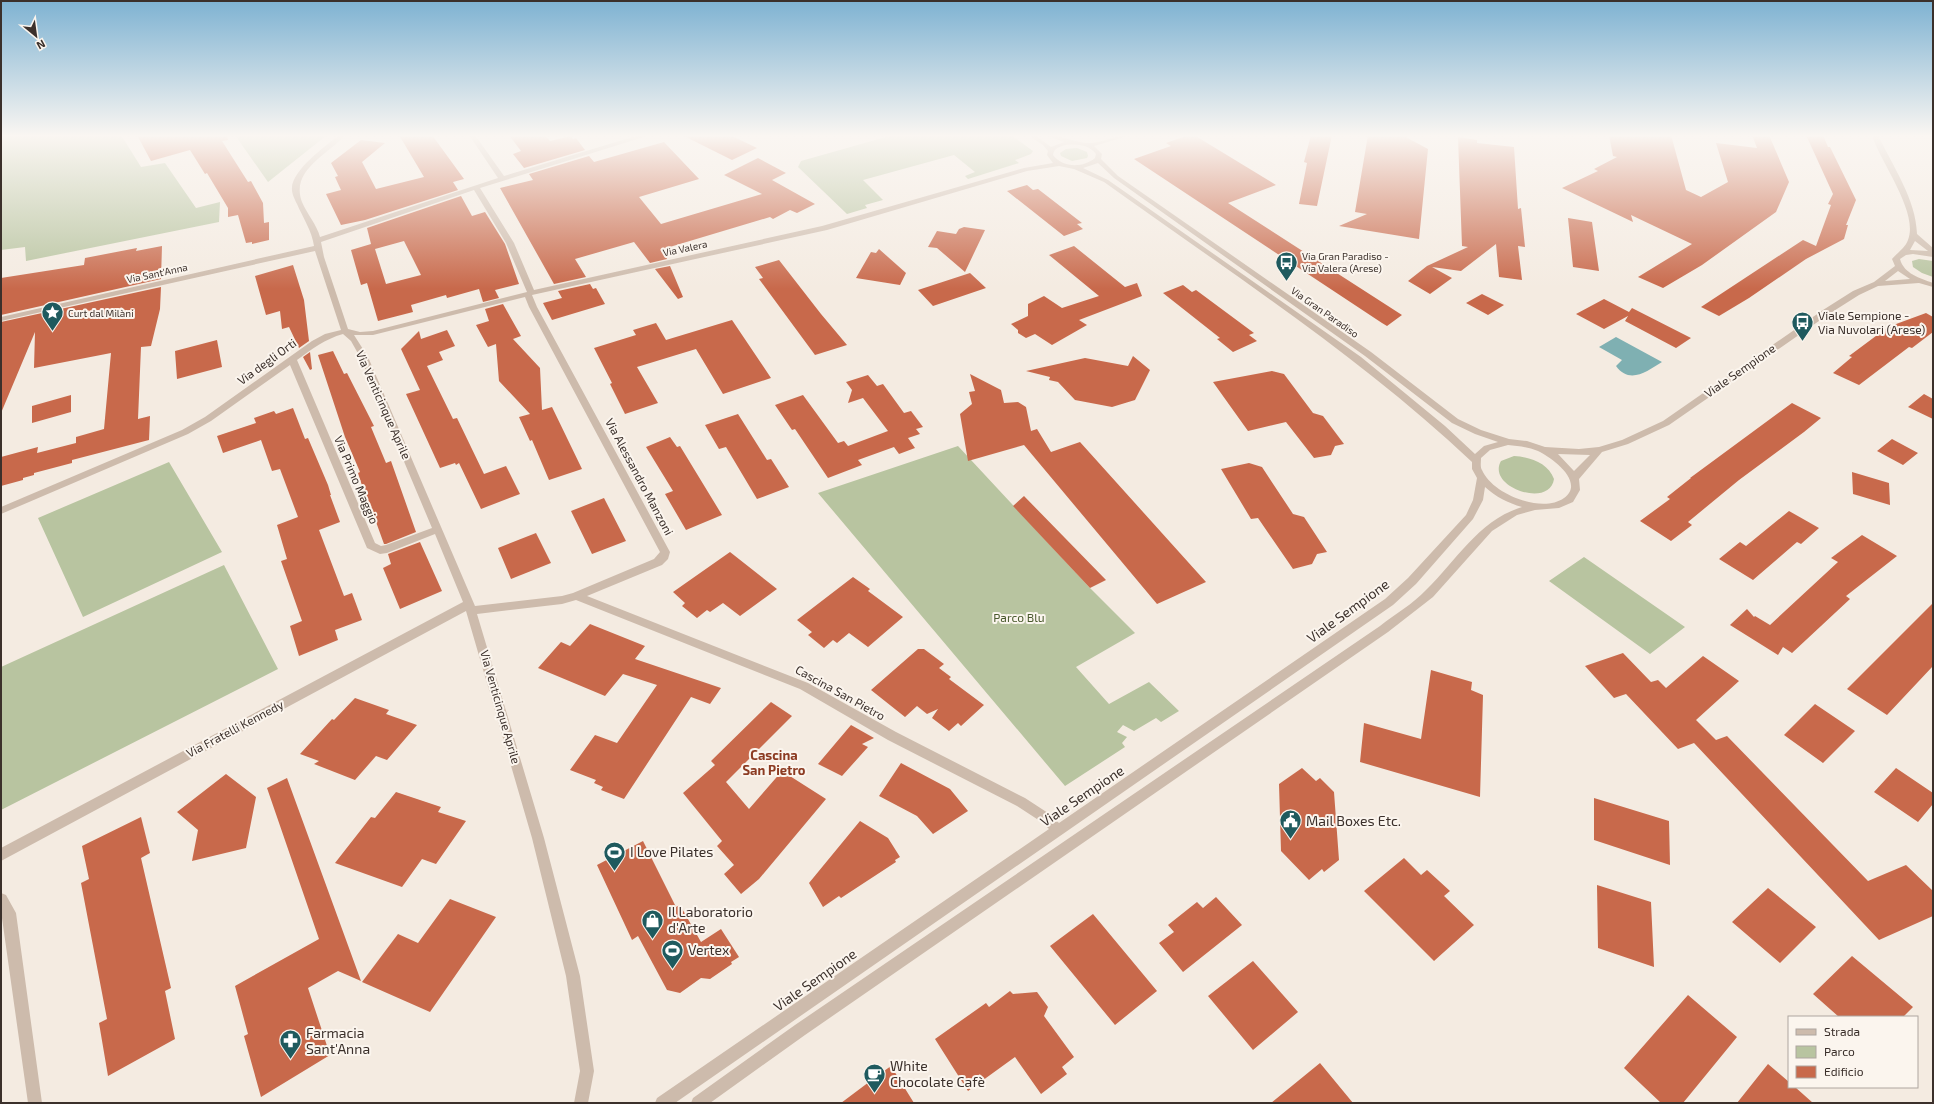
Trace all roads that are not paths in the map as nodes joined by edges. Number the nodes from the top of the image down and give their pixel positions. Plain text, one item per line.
1 (296, 187) edge
2 (476, 187) joint
3 (966, 187) edge
4 (1114, 187) edge
5 (1130, 187) edge
6 (1899, 187) edge
7 (1913, 235) junction
8 (317, 244) junction
9 (1902, 253) junction
10 (1933, 253) edge
11 (1899, 267) junction
12 (1921, 281) junction
13 (1877, 284) junction
14 (1933, 284) edge
15 (530, 293) junction
16 (1, 319) edge
17 (345, 332) junction
18 (292, 359) junction
19 (1508, 442) junction
20 (1543, 450) junction
21 (1599, 450) junction
22 (1476, 460) junction
23 (1574, 478) junction
24 (1481, 480) junction
25 (1533, 507) junction
26 (1, 511) edge
27 (436, 530) junction
28 (576, 596) junction
29 (470, 607) junction
30 (1058, 830) junction
31 (1, 854) edge
32 (1, 899) edge
33 (35, 1103) edge
34 (580, 1103) edge
35 (662, 1103) edge
36 (698, 1103) edge

1 - 8 street
2 - 8 street, Via Sant'Anna
2 - 15 street
3 - 15 street, Via Valera
4 - 22 street, Via Gran Paradiso
5 - 19 street, Via Gran Paradiso
6 - 7 street
7 - 9 street
7 - 10 street
8 - 16 street, Via Sant'Anna
8 - 17 street
9 - 10 street
9 - 11 street
11 - 12 street
11 - 13 street, Viale Sempione
12 - 13 street, Viale Sempione
12 - 14 street
13 - 21 street, Viale Sempione
15 - 17 street, Via Valera
15 - 28 street, Via Alessandro Manzoni
17 - 18 street, Via degli Orti
17 - 27 street, Via Venticinque Aprile
18 - 26 street, Via degli Orti
18 - 27 street, Via Primo Maggio
19 - 20 street
19 - 22 street
20 - 21 street, Viale Sempione
20 - 23 street
21 - 23 street, Viale Sempione
22 - 24 street
23 - 25 street
24 - 25 street
24 - 30 street, Viale Sempione
25 - 36 street
27 - 29 street, Via Venticinque Aprile
28 - 29 street, Via Alessandro Manzoni
28 - 30 street, Cascina San Pietro
29 - 31 street, Via Fratelli Kennedy
29 - 34 street, Via Venticinque Aprile
30 - 35 street, Viale Sempione
32 - 33 street

